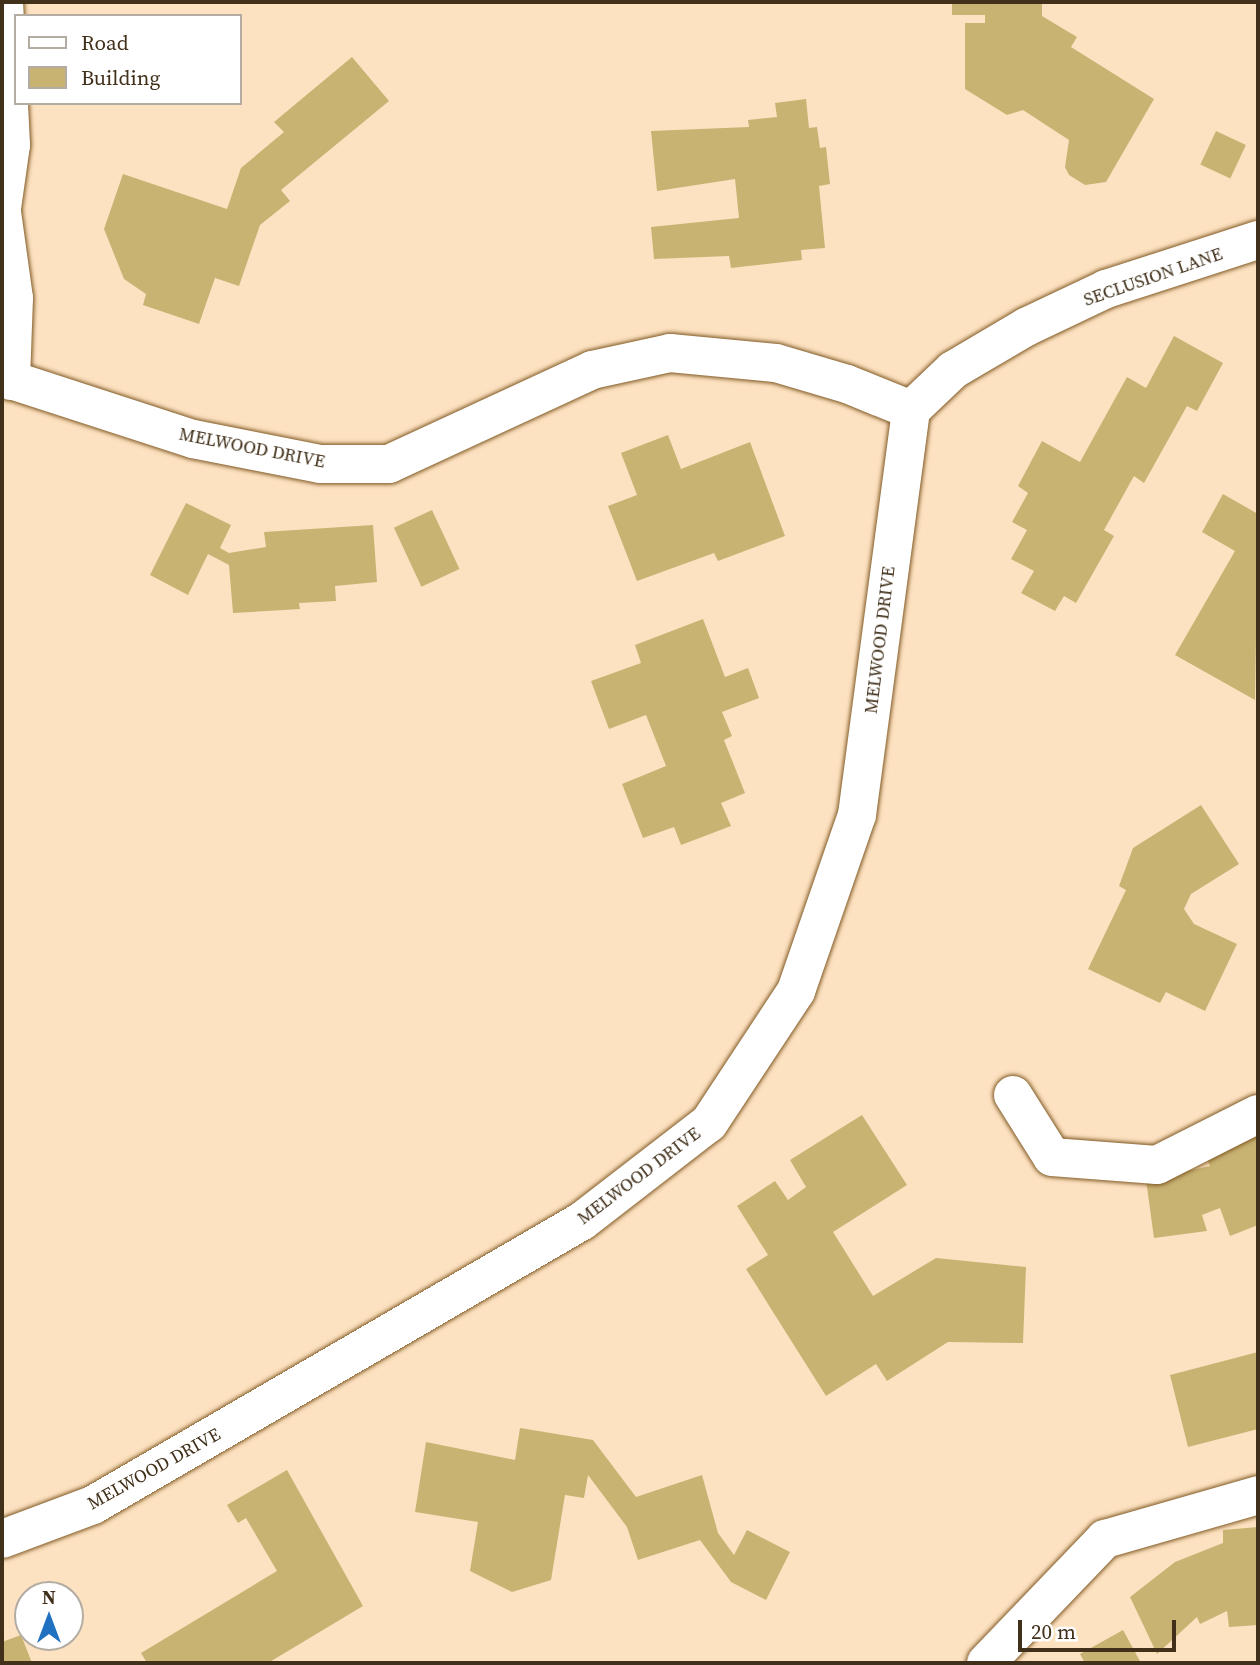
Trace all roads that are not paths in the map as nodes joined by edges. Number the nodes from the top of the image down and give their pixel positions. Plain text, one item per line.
1 (4, 2) edge
2 (2, 210) edge
3 (1258, 240) edge
4 (6, 379) edge
5 (911, 410) junction
6 (1013, 1095) dead end
7 (1258, 1115) edge
8 (1258, 1495) edge
9 (2, 1539) edge
10 (986, 1663) edge

1 - 2 street, MELWOOD DRIVE
2 - 4 street, MELWOOD DRIVE
3 - 5 street, SECLUSION LANE
4 - 5 street, MELWOOD DRIVE
5 - 9 street, MELWOOD DRIVE
6 - 7 street
8 - 10 street

